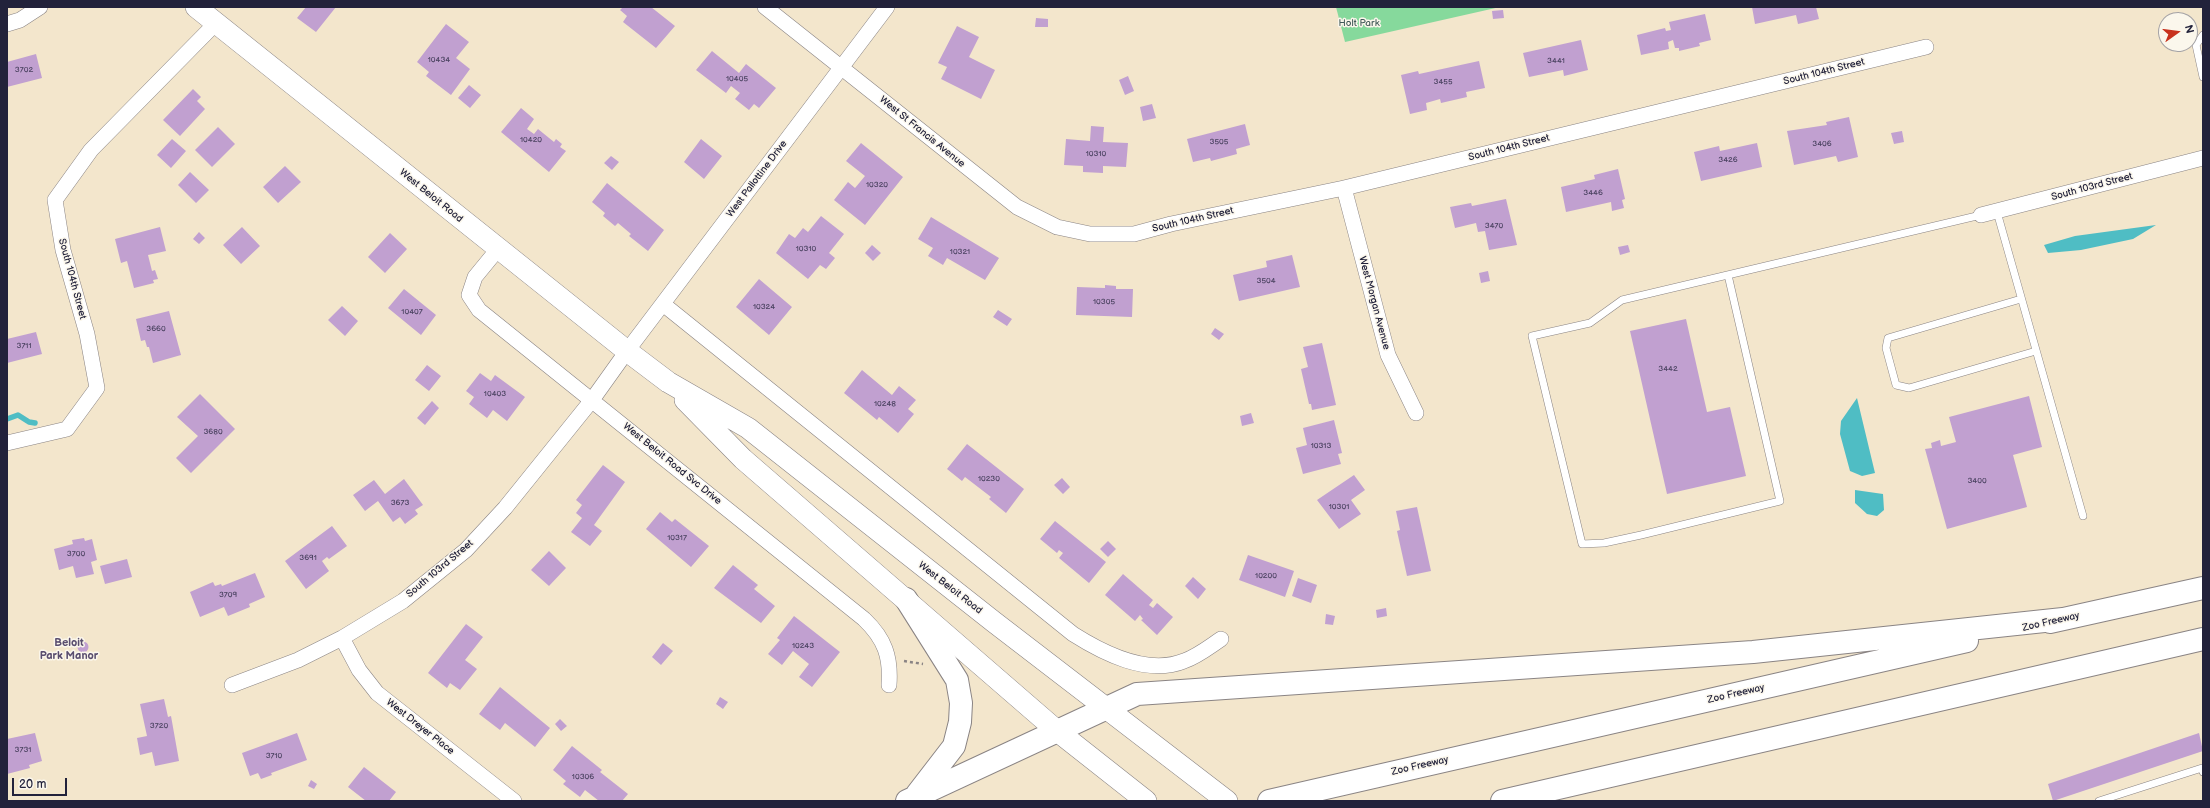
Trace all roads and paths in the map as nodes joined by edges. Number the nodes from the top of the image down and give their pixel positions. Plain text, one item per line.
1 (40, 7) edge
2 (196, 7) edge
3 (766, 7) edge
4 (887, 7) edge
5 (216, 23) junction
6 (7, 24) edge
7 (2203, 35) edge
8 (1926, 47) dead end
9 (842, 66) junction
10 (2203, 77) edge
11 (2203, 158) edge
12 (1344, 188) junction
13 (1997, 212) junction
14 (1981, 215) joint
15 (1090, 234) joint
16 (498, 249) junction
17 (1728, 275) junction
18 (2021, 299) junction
19 (663, 304) junction
20 (627, 351) junction
21 (2036, 351) junction
22 (668, 382) junction
23 (592, 400) junction
24 (1416, 413) dead end
25 (7, 443) edge
26 (2082, 516) dead end
27 (2203, 588) edge
28 (906, 599) junction
29 (2063, 619) junction
30 (342, 638) junction
31 (1221, 639) dead end
32 (2203, 639) edge
33 (888, 658) junction
34 (925, 664) dead end
35 (232, 685) dead end
36 (889, 685) dead end
37 (1106, 707) junction
38 (1056, 730) junction
39 (2203, 772) edge
40 (910, 800) edge
41 (514, 801) edge
42 (1146, 801) edge
43 (1228, 801) edge
44 (1269, 801) edge
45 (1502, 801) edge
46 (2099, 801) edge

1 - 6 street
2 - 5 main road, West Beloit Road
3 - 9 street, West St Francis Avenue
4 - 9 street, West Pallottine Drive
5 - 16 main road, West Beloit Road
5 - 25 street, South 104th Street
7 - 10 lane
8 - 12 street, South 104th Street
9 - 15 street, West St Francis Avenue
9 - 19 street, West Pallottine Drive
11 - 13 street, South 103rd Street
12 - 15 street, South 104th Street
12 - 24 street, West Morgan Avenue
13 - 14 street, South 103rd Street
13 - 18 lane
14 - 17 lane
16 - 20 main road, West Beloit Road
16 - 23 street, West Beloit Road Svc Drive
17 - 17 lane
18 - 21 lane
18 - 21 lane
19 - 20 street, West Pallottine Drive
19 - 31 street
20 - 22 main road, West Beloit Road
20 - 23 street, South 103rd Street
21 - 26 lane
22 - 28 main road, West Beloit Road
22 - 37 main road, West Beloit Road
23 - 30 street, South 103rd Street
23 - 33 street, West Beloit Road Svc Drive
27 - 29 highway, Zoo Freeway
28 - 38 main road, West Beloit Road
28 - 40 highway
29 - 37 highway
29 - 44 highway, Zoo Freeway
30 - 35 street, South 103rd Street
30 - 41 street, West Dreyer Place
32 - 45 highway
33 - 34 path
33 - 36 street, West Beloit Road Svc Drive
37 - 38 highway
37 - 43 main road, West Beloit Road
38 - 40 highway
38 - 42 main road, West Beloit Road
39 - 46 lane

